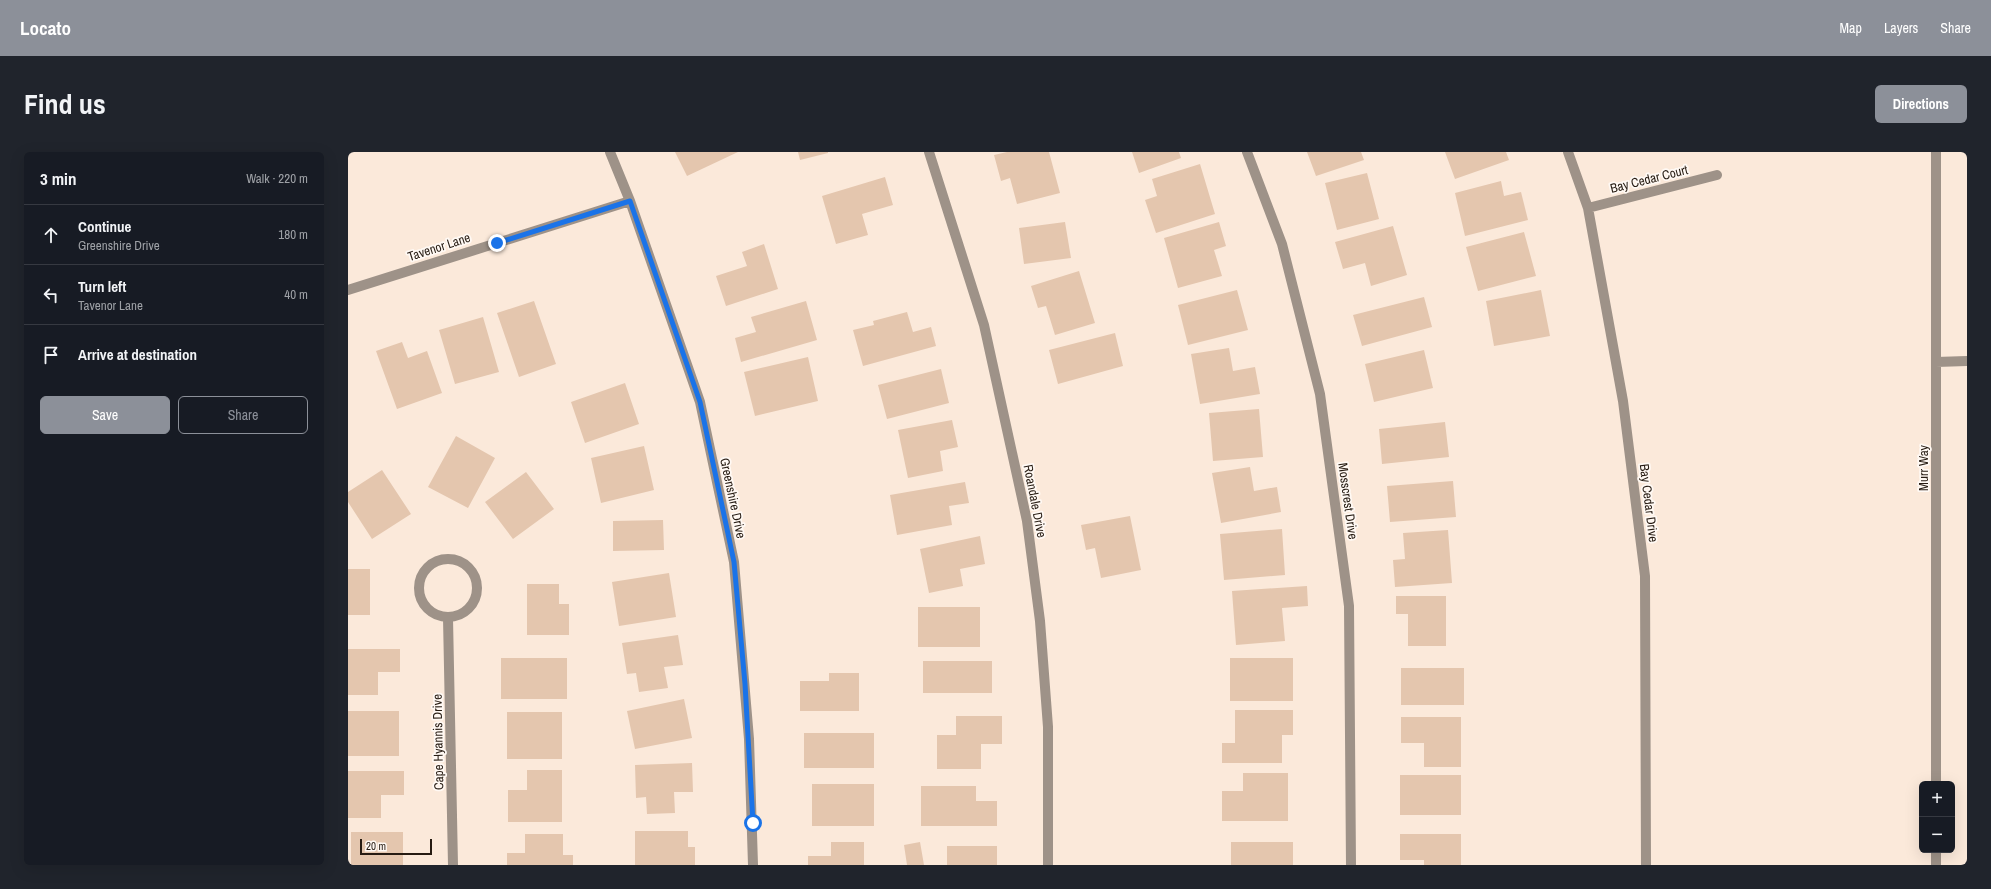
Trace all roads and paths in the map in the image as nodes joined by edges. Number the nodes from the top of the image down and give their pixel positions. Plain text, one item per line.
1 (610, 152) edge
2 (928, 152) edge
3 (1247, 152) edge
4 (1568, 152) edge
5 (1936, 152) edge
6 (1717, 176) dead end
7 (630, 201) junction
8 (1588, 208) junction
9 (348, 290) edge
10 (1967, 361) edge
11 (1936, 362) junction
12 (448, 618) junction
13 (1936, 781) edge
14 (1936, 853) edge
15 (453, 865) edge
16 (753, 865) edge
17 (1048, 865) edge
18 (1351, 865) edge
19 (1646, 865) edge
20 (1936, 865) edge

1 - 7 street, Greenshire Drive
2 - 17 street, Roandale Drive
3 - 18 street, Mosscrest Drive
4 - 8 street, Bay Cedar Drive
5 - 11 street, Murr Way
6 - 8 street, Bay Cedar Court
7 - 9 street, Tavenor Lane
7 - 16 street, Greenshire Drive
8 - 19 street, Bay Cedar Drive
10 - 11 street
11 - 13 street, Murr Way
12 - 12 street
12 - 15 street, Cape Hyannis Drive
14 - 20 street

